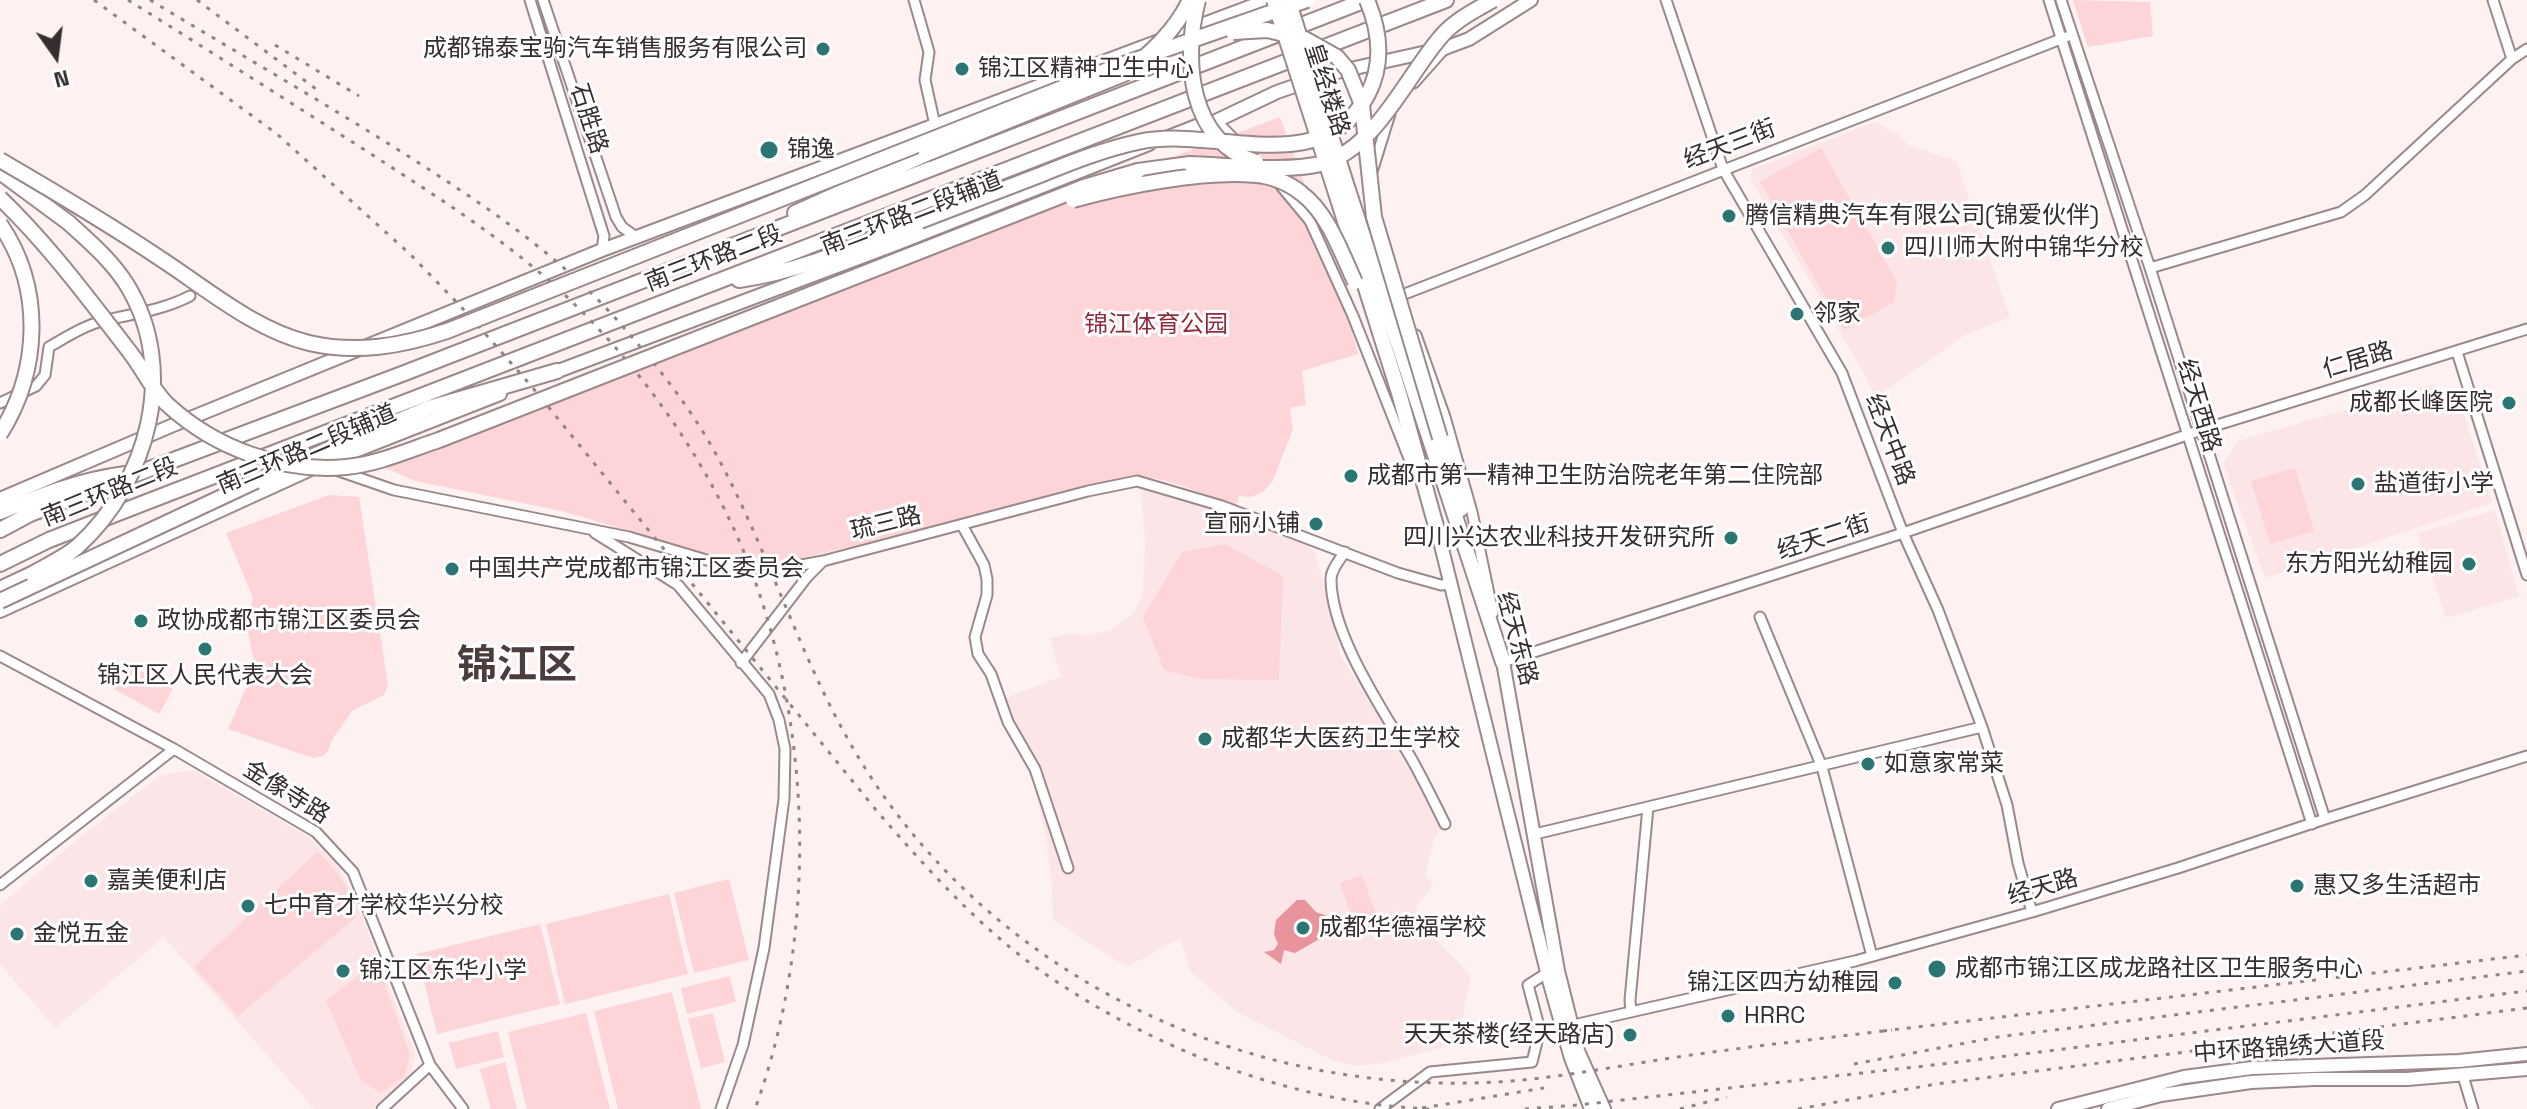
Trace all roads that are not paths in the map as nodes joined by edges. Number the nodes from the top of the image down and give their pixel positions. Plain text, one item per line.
1 (530, 0) edge
2 (543, 0) edge
3 (914, 0) edge
4 (1190, 0) edge
5 (1198, 0) edge
6 (1268, 0) edge
7 (1274, 0) edge
8 (1288, 0) edge
9 (1307, 0) edge
10 (1366, 0) edge
11 (1446, 0) edge
12 (1493, 0) edge
13 (1531, 0) edge
14 (1666, 0) edge
15 (2049, 0) edge
16 (2061, 0) edge
17 (2493, 0) edge
18 (1246, 4) edge
19 (2073, 34) junction
20 (1205, 36) junction
21 (2062, 38) junction
22 (1445, 48) junction
23 (2527, 49) edge
24 (2512, 59) junction
25 (1216, 121) junction
26 (935, 125) junction
27 (0, 160) edge
28 (1268, 166) junction
29 (1372, 169) junction
30 (1723, 169) junction
31 (0, 172) edge
32 (1342, 191) junction
33 (1293, 197) junction
34 (0, 198) edge
35 (1000, 221) junction
36 (0, 224) edge
37 (636, 237) junction
38 (602, 250) junction
39 (705, 256) junction
40 (2150, 268) junction
41 (715, 283) junction
42 (1402, 295) junction
43 (190, 296) dead end
44 (2527, 329) edge
45 (2457, 352) junction
46 (557, 371) junction
47 (1399, 393) junction
48 (0, 403) edge
49 (2201, 430) junction
50 (0, 434) edge
51 (2186, 435) junction
52 (322, 464) junction
53 (153, 470) junction
54 (0, 499) edge
55 (0, 512) edge
56 (962, 525) junction
57 (589, 529) junction
58 (0, 530) edge
59 (1903, 533) junction
60 (1439, 537) junction
61 (151, 544) junction
62 (1345, 552) junction
63 (823, 561) junction
64 (0, 564) edge
65 (2527, 575) edge
66 (1451, 584) junction
67 (1479, 587) junction
68 (0, 589) edge
69 (19, 589) junction
70 (0, 600) edge
71 (0, 611) edge
72 (1760, 617) dead end
73 (0, 656) edge
74 (1503, 662) junction
75 (741, 663) junction
76 (1982, 727) junction
77 (174, 749) junction
78 (2527, 756) edge
79 (1822, 767) junction
80 (1648, 807) junction
81 (2325, 819) junction
82 (1445, 824) dead end
83 (2312, 824) junction
84 (1535, 834) junction
85 (1068, 868) dead end
86 (0, 885) edge
87 (2032, 912) junction
88 (1872, 956) junction
89 (1547, 973) junction
90 (1631, 1012) junction
91 (1567, 1026) junction
92 (2527, 1054) edge
93 (430, 1065) junction
94 (2527, 1069) edge
95 (2463, 1076) junction
96 (382, 1109) edge
97 (463, 1109) edge
98 (721, 1109) edge
99 (1380, 1109) edge
100 (1591, 1109) edge
101 (1604, 1109) edge
102 (2058, 1109) edge
103 (2108, 1109) edge
104 (2473, 1109) edge

1 - 38 street, 石胜路
2 - 37 street
3 - 26 street
4 - 39 highway, bridge
5 - 28 highway, bridge
6 - 18 main road
7 - 32 highway, 皇经楼路, bridge
8 - 32 highway, 皇经楼路, bridge
9 - 20 highway, bridge
10 - 39 highway, 南三环路二段
10 - 41 highway, bridge
11 - 41 highway, 南三环路二段
12 - 28 highway, bridge
13 - 22 main road, 南三环路二段辅道
14 - 30 street, 经天中路
15 - 21 street, 经天西路
16 - 19 street, 经天西路
17 - 24 street
18 - 26 main road
19 - 21 street, 经天三街
19 - 40 street, 经天西路
20 - 27 highway, bridge
20 - 67 highway, bridge
21 - 30 street, 经天三街
21 - 51 street, 经天西路
22 - 25 main road, 南三环路二段辅道
22 - 29 street
23 - 24 street
24 - 40 street
25 - 33 street
25 - 46 main road, 南三环路二段辅道
26 - 37 main road
28 - 35 highway, bridge
29 - 33 street
29 - 42 street
30 - 42 street, 经天三街
30 - 59 street, 经天中路
31 - 68 highway, bridge
32 - 47 highway, 经天东路
32 - 67 highway, 经天东路
33 - 60 street
34 - 35 highway, bridge
35 - 47 highway, bridge
36 - 50 highway, bridge
37 - 38 main road
38 - 54 main road
39 - 53 highway, 南三环路二段
40 - 49 street, 经天西路
41 - 64 highway, 南三环路二段
42 - 74 street
43 - 48 street
44 - 45 street, 仁居路
45 - 49 street, 仁居路
45 - 65 street
46 - 52 main road, 南三环路二段辅道
46 - 70 highway, bridge
47 - 60 highway, 经天东路
49 - 51 street, 经天二街
49 - 81 street, 经天西路
51 - 59 street, 经天二街
51 - 83 street, 经天西路
52 - 57 street, 琉三路
52 - 61 main road, 南三环路二段辅道
53 - 55 highway
53 - 58 highway, 南三环路二段
56 - 62 street, 琉三路
56 - 63 street, 琉三路
56 - 85 street
57 - 63 street, 琉三路
57 - 75 street
59 - 74 street, 经天二街
59 - 76 street, 经天中路
60 - 66 main road, 经天东路
61 - 69 street
61 - 71 main road, 南三环路二段辅道
62 - 66 street, 琉三路
62 - 82 street
63 - 75 street
66 - 89 main road, 经天东路
67 - 74 highway, 经天东路
68 - 69 highway
69 - 70 street
72 - 79 street
73 - 77 street, 金像寺路
74 - 84 main road, 经天东路
75 - 98 street
76 - 79 street
76 - 87 street, 经天中路
77 - 86 street
77 - 93 street, 金像寺路
78 - 81 street, 经天路
79 - 80 street
79 - 88 street
80 - 84 street
80 - 90 street
81 - 83 street, 经天路
83 - 87 street, 经天路
84 - 91 main road, 经天东路
87 - 88 street, 经天路
88 - 90 street, 经天路
89 - 91 main road, 经天东路
89 - 99 street
90 - 91 street, 经天路
91 - 100 main road, 经天东路
91 - 101 main road, 经天东路
92 - 102 main road, 中环路锦绣大道段
93 - 96 street
93 - 97 street, 金像寺路
94 - 95 main road, 中环路锦绣大道段
95 - 103 main road, 中环路锦绣大道段
95 - 104 street

